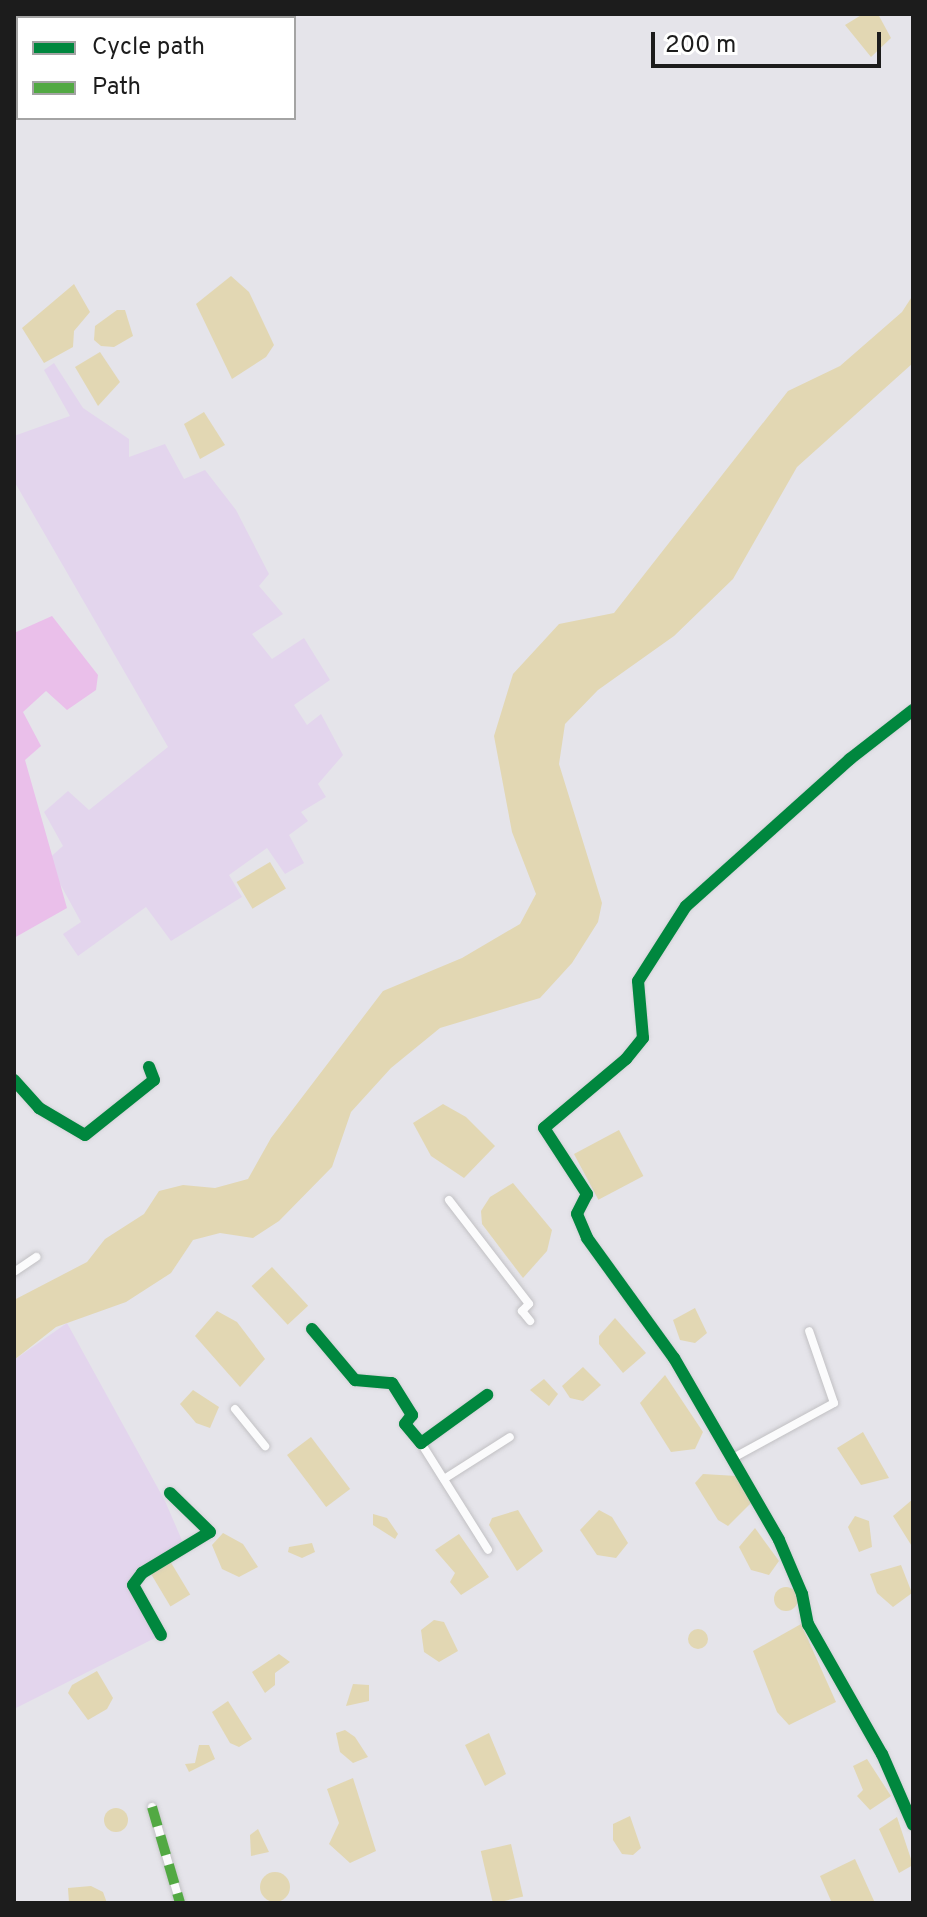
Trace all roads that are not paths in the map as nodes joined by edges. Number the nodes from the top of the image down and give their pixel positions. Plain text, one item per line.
1 (913, 710) edge
2 (149, 1067) dead end
3 (14, 1080) edge
4 (449, 1200) dead end
5 (36, 1257) dead end
6 (14, 1272) edge
7 (530, 1321) dead end
8 (312, 1329) dead end
9 (809, 1331) dead end
10 (487, 1395) dead end
11 (235, 1409) dead end
12 (510, 1437) dead end
13 (421, 1443) junction
14 (265, 1446) dead end
15 (733, 1458) junction
16 (444, 1479) junction
17 (170, 1493) dead end
18 (488, 1550) dead end
19 (161, 1635) dead end
20 (152, 1807) dead end
21 (913, 1825) edge
22 (180, 1903) edge

1 - 15 street
2 - 3 street
4 - 7 street
5 - 6 street
8 - 13 street
9 - 15 street
10 - 13 street
11 - 14 street
12 - 16 street
13 - 16 street
15 - 21 street
16 - 18 street
17 - 19 street
20 - 22 street

